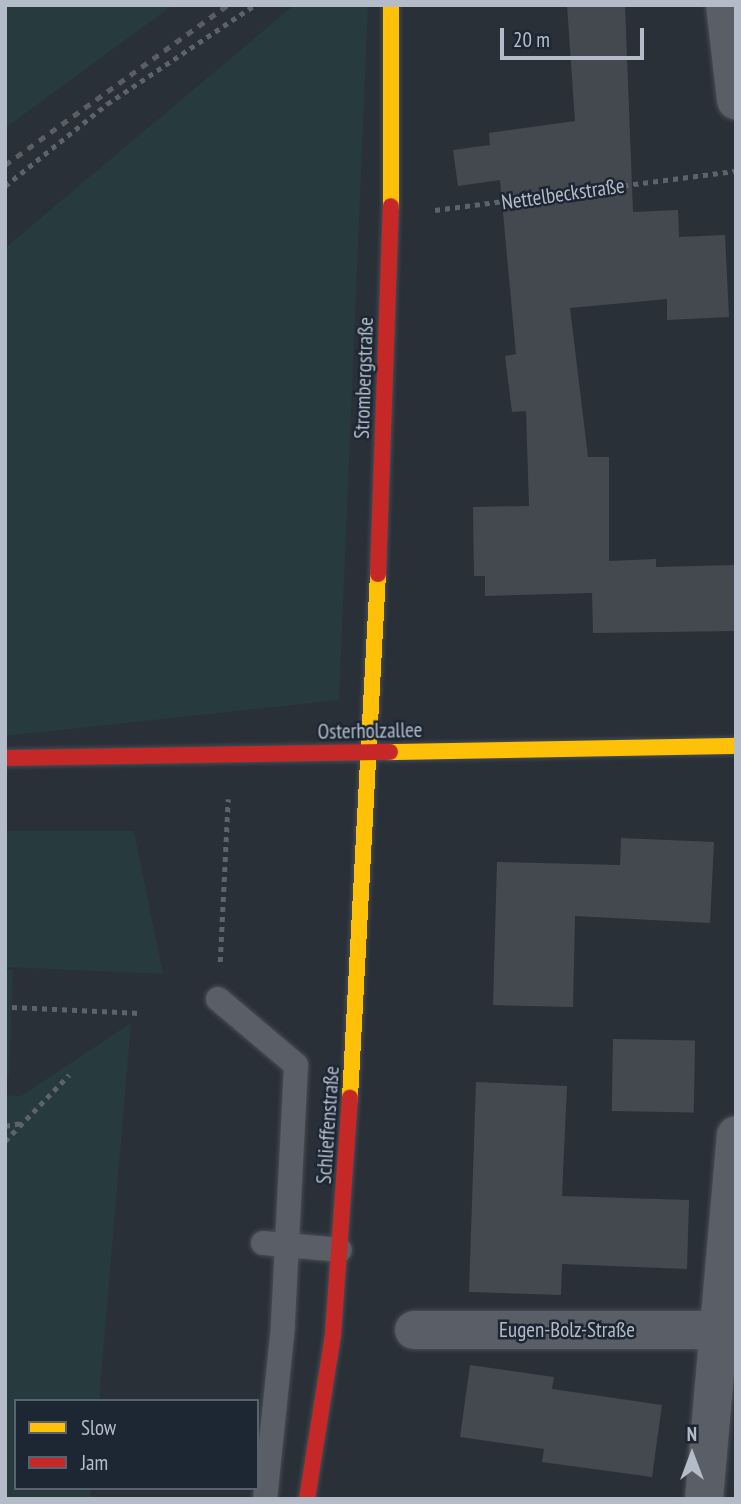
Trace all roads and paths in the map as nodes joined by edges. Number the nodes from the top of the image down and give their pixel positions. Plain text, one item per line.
1 (255, 5) edge
2 (391, 5) edge
3 (725, 5) edge
4 (736, 100) edge
5 (736, 171) edge
6 (5, 186) edge
7 (391, 212) junction
8 (736, 746) edge
9 (372, 752) junction
10 (231, 753) junction
11 (5, 758) edge
12 (218, 999) joint
13 (12, 1007) dead end
14 (141, 1013) dead end
15 (69, 1075) dead end
16 (23, 1123) junction
17 (5, 1126) edge
18 (736, 1135) edge
19 (5, 1141) edge
20 (275, 1244) junction
21 (340, 1250) junction
22 (731, 1266) edge
23 (414, 1330) dead end
24 (721, 1330) junction
25 (265, 1499) edge
26 (307, 1499) edge
27 (704, 1499) edge

1 - 6 path
2 - 7 street, Strombergstraße
3 - 4 street
5 - 7 path, Nettelbeckstraße
7 - 9 street, Strombergstraße
8 - 9 street, Osterholzallee
9 - 10 street, Osterholzallee
9 - 21 street, Schlieffenstraße
10 - 11 street, Osterholzallee
10 - 12 path
12 - 20 lane
13 - 14 path
15 - 16 path
16 - 17 path
16 - 19 path
18 - 22 street
20 - 21 lane
20 - 25 lane
21 - 26 street, Schlieffenstraße
22 - 24 street
23 - 24 street, Eugen-Bolz-Straße
24 - 27 street

